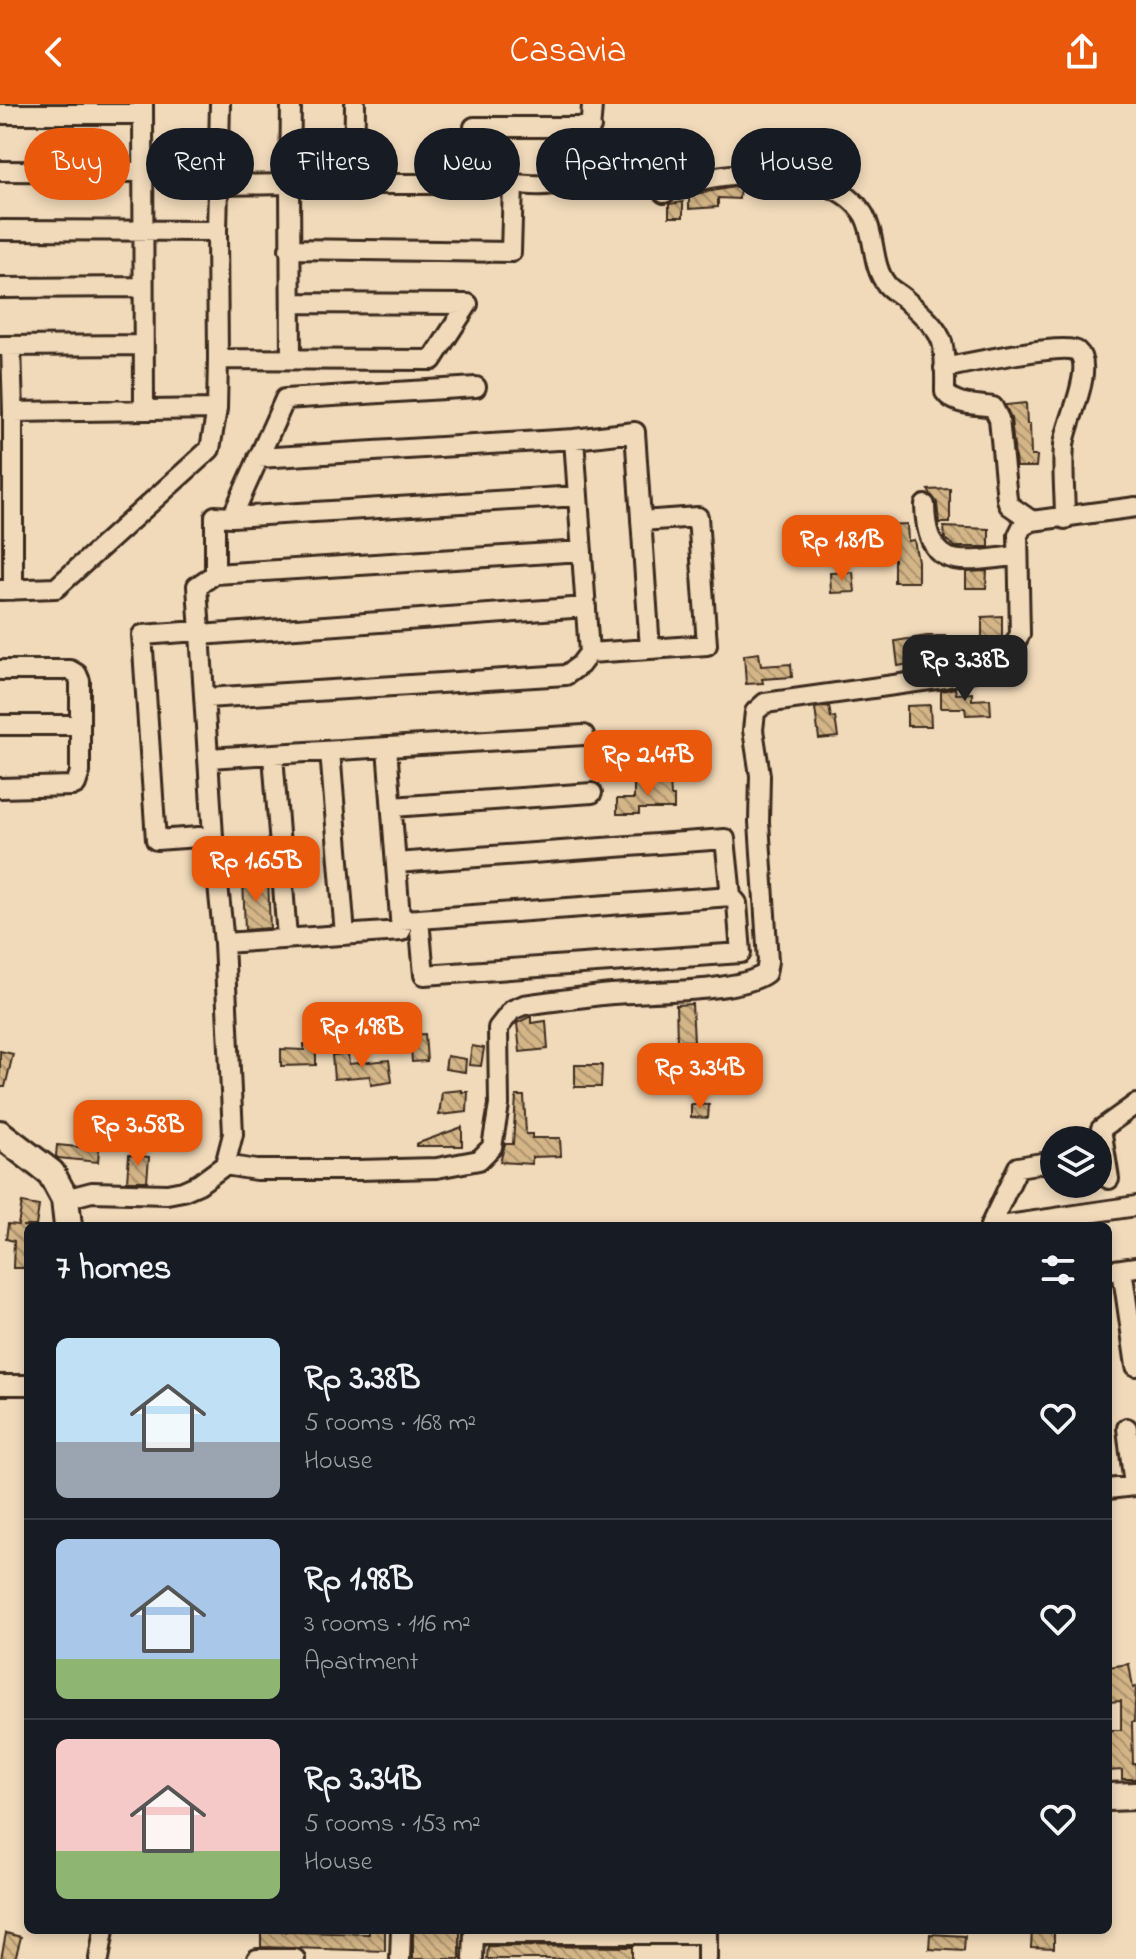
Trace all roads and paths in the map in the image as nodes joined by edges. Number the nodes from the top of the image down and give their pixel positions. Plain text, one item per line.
1 (220, 104) edge
2 (291, 104) edge
3 (355, 104) edge
4 (592, 104) edge
5 (143, 109) edge
6 (0, 114) edge
7 (474, 127) dead end
8 (591, 127) junction
9 (220, 128) edge
10 (291, 128) edge
11 (355, 128) edge
12 (0, 171) edge
13 (143, 172) junction
14 (715, 177) edge
15 (520, 184) edge
16 (218, 200) edge
17 (290, 200) edge
18 (513, 200) edge
19 (0, 230) edge
20 (143, 231) junction
21 (217, 231) junction
22 (289, 249) junction
23 (143, 287) junction
24 (0, 288) edge
25 (291, 303) junction
26 (143, 345) junction
27 (5, 346) edge
28 (218, 359) junction
29 (291, 359) junction
30 (944, 368) junction
31 (476, 387) dead end
32 (217, 409) junction
33 (144, 410) junction
34 (13, 412) junction
35 (574, 439) junction
36 (258, 458) junction
37 (578, 496) junction
38 (925, 505) dead end
39 (1136, 507) edge
40 (6, 516) edge
41 (232, 517) junction
42 (1065, 519) junction
43 (641, 521) junction
44 (1032, 521) junction
45 (582, 551) junction
46 (1018, 556) junction
47 (215, 574) junction
48 (6, 590) edge
49 (586, 607) junction
50 (200, 633) junction
51 (650, 649) junction
52 (589, 653) junction
53 (0, 670) edge
54 (206, 698) junction
55 (0, 725) edge
56 (79, 725) junction
57 (584, 735) dead end
58 (387, 747) junction
59 (330, 751) junction
60 (273, 755) junction
61 (208, 758) junction
62 (0, 788) edge
63 (592, 793) dead end
64 (392, 807) junction
65 (213, 836) junction
66 (396, 863) junction
67 (731, 896) junction
68 (410, 920) junction
69 (345, 935) junction
70 (287, 938) junction
71 (224, 943) junction
72 (1136, 1104) edge
73 (1105, 1126) edge
74 (0, 1134) edge
75 (1040, 1163) edge
76 (225, 1165) junction
77 (65, 1199) junction
78 (1136, 1206) edge
79 (68, 1222) edge
80 (992, 1222) edge
81 (1028, 1222) edge
82 (1122, 1269) edge
83 (1136, 1366) edge
84 (0, 1385) edge
85 (24, 1385) edge
86 (1124, 1428) edge
87 (1112, 1489) edge
88 (1136, 1796) edge
89 (1112, 1797) edge
90 (103, 1934) edge
91 (401, 1934) edge
92 (474, 1934) edge
93 (707, 1934) edge
94 (99, 1959) edge
95 (257, 1959) edge
96 (295, 1959) edge
97 (400, 1959) edge
98 (473, 1959) edge
99 (707, 1959) edge

1 - 9 street
2 - 10 street
3 - 11 street
4 - 8 street
5 - 6 street
5 - 13 street
7 - 8 street
8 - 15 street
12 - 13 street
13 - 20 street
14 - 30 street
16 - 21 street
17 - 22 street
18 - 22 street
19 - 20 street
20 - 21 street
20 - 23 street
21 - 28 street
22 - 25 street
23 - 24 street
23 - 26 street
25 - 29 street
25 - 29 street
26 - 27 street
26 - 33 street
27 - 34 street
28 - 29 street
28 - 32 street
30 - 42 street
30 - 44 street
31 - 36 street
32 - 33 street
32 - 48 street
33 - 34 street
34 - 40 street
35 - 36 street
35 - 37 street
35 - 43 street
36 - 41 street
37 - 41 street
37 - 45 street
38 - 46 street
39 - 42 street
40 - 48 street
41 - 47 street
42 - 44 street
43 - 51 street
43 - 51 street
44 - 46 street
45 - 47 street
45 - 49 street
46 - 76 street
47 - 50 street
49 - 50 street
49 - 52 street
50 - 54 street
50 - 65 street
51 - 52 street
52 - 54 street
53 - 56 street
54 - 61 street
55 - 56 street
56 - 62 street
57 - 58 street
58 - 59 street
58 - 64 street
59 - 60 street
59 - 69 street
60 - 61 street
60 - 70 street
61 - 65 street
63 - 64 street
64 - 66 street
65 - 71 street
66 - 67 street
66 - 68 street
67 - 68 street
67 - 68 street
68 - 69 street
69 - 70 street
70 - 71 street
71 - 76 street
72 - 73 street
74 - 77 street
75 - 80 street
76 - 77 street
77 - 79 street
78 - 81 street
82 - 83 street
84 - 85 street
86 - 87 street
88 - 89 street
90 - 94 street
91 - 97 street
92 - 98 street
93 - 99 street
95 - 96 street

